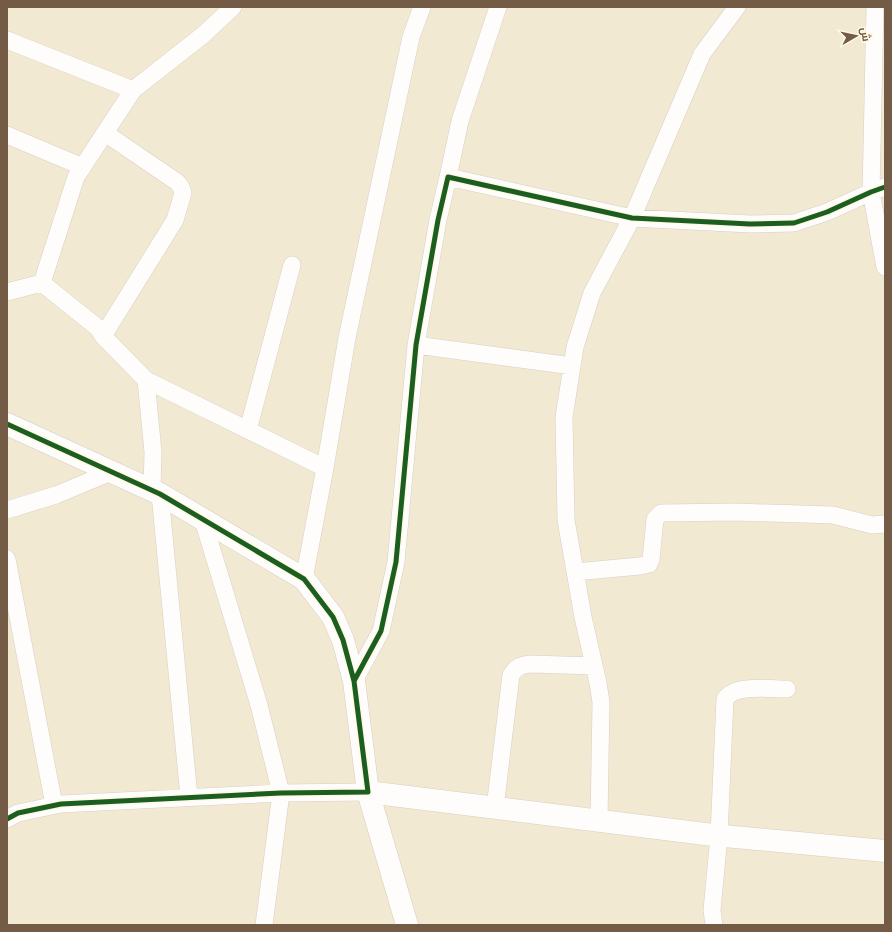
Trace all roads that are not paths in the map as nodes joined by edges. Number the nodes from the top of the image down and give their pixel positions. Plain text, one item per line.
1 (233, 7) edge
2 (422, 7) edge
3 (498, 7) edge
4 (737, 7) edge
5 (875, 7) edge
6 (7, 40) edge
7 (133, 90) junction
8 (105, 133) junction
9 (7, 135) edge
10 (83, 167) junction
11 (448, 177) junction
12 (878, 190) edge
13 (632, 218) junction
14 (292, 265) dead end
15 (885, 267) edge
16 (42, 283) junction
17 (7, 292) edge
18 (103, 336) junction
19 (416, 345) junction
20 (572, 366) junction
21 (146, 380) junction
22 (7, 424) edge
23 (248, 430) junction
24 (325, 468) junction
25 (111, 472) junction
26 (156, 492) junction
27 (7, 510) edge
28 (204, 520) junction
29 (885, 524) edge
30 (7, 559) edge
31 (575, 572) junction
32 (304, 579) junction
33 (594, 666) junction
34 (354, 681) junction
35 (787, 689) dead end
36 (368, 792) junction
37 (281, 793) junction
38 (189, 797) junction
39 (54, 805) junction
40 (495, 808) junction
41 (7, 819) edge
42 (599, 821) junction
43 (719, 836) junction
44 (885, 850) edge
45 (264, 925) edge
46 (407, 925) edge
47 (714, 925) edge

1 - 7 street
2 - 24 street
3 - 11 street
4 - 13 street
5 - 12 street
6 - 7 street
7 - 8 street
8 - 10 street
8 - 18 street
9 - 10 street
10 - 16 street
11 - 13 street
11 - 19 street
12 - 13 street
12 - 15 street
13 - 20 street
14 - 23 street
16 - 17 street
16 - 18 street
18 - 21 street
19 - 20 street
19 - 34 street
20 - 31 street
21 - 23 street
21 - 26 street
22 - 25 street
23 - 24 street
24 - 32 street
25 - 26 street
25 - 27 street
26 - 28 street
26 - 38 street
28 - 32 street
28 - 37 street
29 - 31 street
30 - 39 street
31 - 33 street
32 - 34 street
33 - 40 street
33 - 42 street
34 - 36 street
35 - 43 street
36 - 37 street
36 - 40 street
36 - 46 street
37 - 38 street
37 - 45 street
38 - 39 street
39 - 41 street
40 - 42 street
42 - 43 street
43 - 44 street
43 - 47 street

